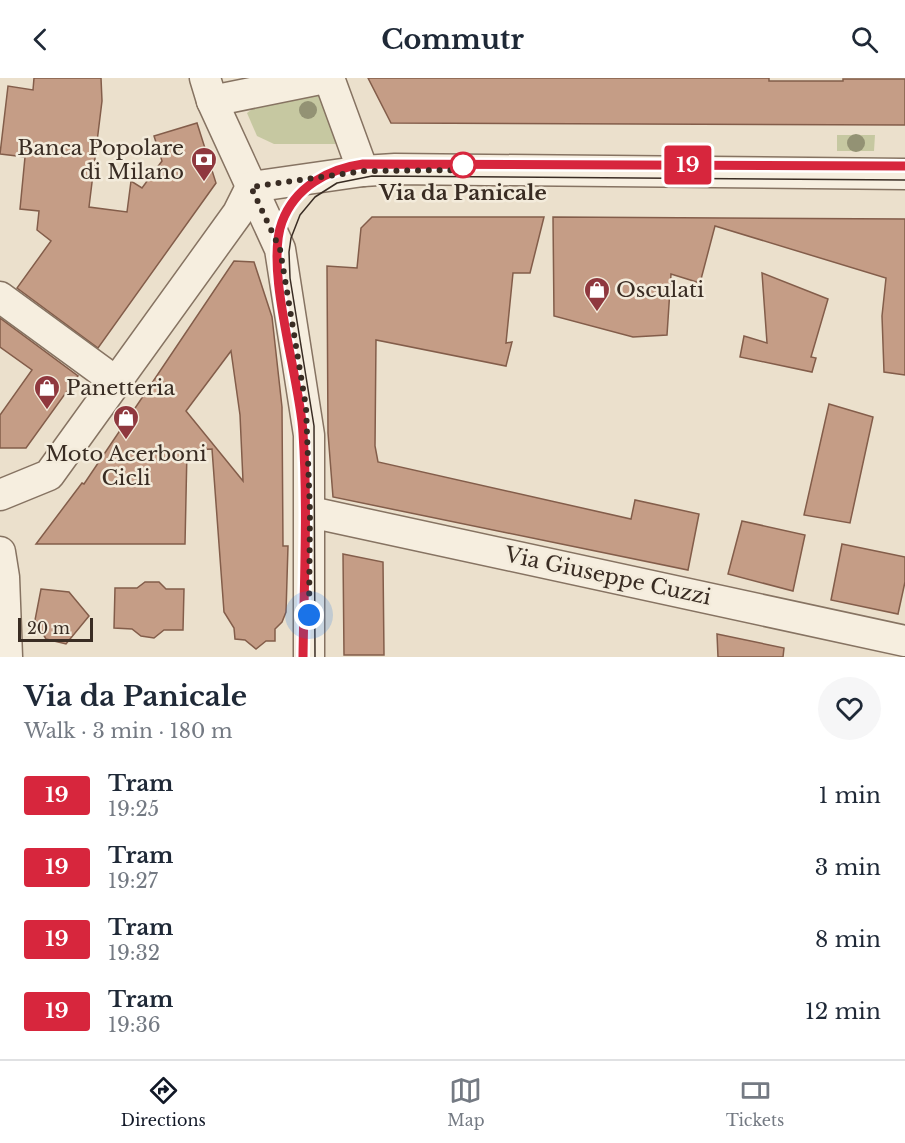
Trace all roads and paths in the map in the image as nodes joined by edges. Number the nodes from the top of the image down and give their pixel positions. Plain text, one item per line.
1 (327, 78) edge
2 (209, 89) edge
3 (363, 171) junction
4 (905, 174) edge
5 (251, 187) junction
6 (0, 297) edge
7 (115, 381) junction
8 (0, 495) edge
9 (310, 512) junction
10 (0, 552) edge
11 (905, 641) edge
12 (7, 657) edge
13 (309, 657) edge

1 - 2 street
1 - 3 street
2 - 5 street
3 - 4 street
3 - 5 street
5 - 7 street
5 - 9 street
6 - 7 street
7 - 8 street
9 - 11 street, Via Giuseppe Cuzzi
9 - 13 street
10 - 12 street

